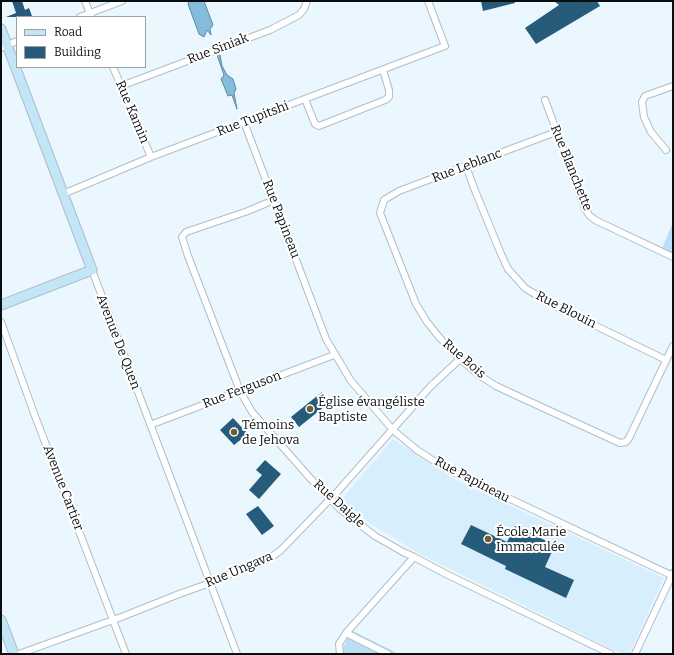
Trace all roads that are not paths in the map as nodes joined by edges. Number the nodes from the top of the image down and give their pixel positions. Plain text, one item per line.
1 (86, 1) edge
2 (122, 1) edge
3 (307, 1) edge
4 (428, 1) edge
5 (91, 15) edge
6 (1, 29) edge
7 (16, 41) edge
8 (4, 46) edge
9 (113, 68) edge
10 (383, 70) junction
11 (121, 86) junction
12 (673, 86) edge
13 (305, 99) junction
14 (545, 100) dead end
15 (244, 122) junction
16 (556, 132) junction
17 (666, 150) dead end
18 (151, 157) junction
19 (466, 166) junction
20 (63, 194) junction
21 (274, 200) junction
22 (381, 204) joint
23 (673, 257) edge
24 (92, 270) junction
25 (1, 305) edge
26 (1, 322) edge
27 (673, 346) edge
28 (334, 355) junction
29 (460, 359) junction
30 (666, 360) junction
31 (240, 391) junction
32 (150, 425) junction
33 (393, 430) junction
34 (330, 499) junction
35 (414, 557) junction
36 (673, 575) edge
37 (210, 583) junction
38 (113, 619) junction
39 (1, 620) edge
40 (346, 634) junction
41 (14, 654) edge
42 (19, 654) edge
43 (126, 654) edge
44 (237, 654) edge
45 (340, 654) edge
46 (388, 654) edge
47 (611, 654) edge
48 (634, 654) edge

1 - 5 street
2 - 5 street
3 - 11 street, Rue Siniak
4 - 10 street, Rue Tupitshi
6 - 8 street, Avenue De Quen
7 - 8 street
8 - 20 street, Avenue De Quen
9 - 11 street, Rue Kamin
10 - 13 street, Rue Tupitshi
10 - 13 street
11 - 18 street, Rue Kamin
12 - 17 street
13 - 15 street, Rue Tupitshi
14 - 16 street, Rue Blanchette
15 - 18 street, Rue Tupitshi
15 - 21 street, Rue Papineau
16 - 19 street, Rue Leblanc
16 - 23 street, Rue Blanchette
18 - 20 street, Rue Tupitshi
19 - 22 street, Rue Leblanc
19 - 30 street, Rue Blouin
20 - 24 street, Avenue De Quen
21 - 28 street, Rue Papineau
21 - 31 street, Rue Daigle
22 - 29 street, Rue Bois
24 - 25 street
24 - 32 street, Avenue De Quen
26 - 38 street, Avenue Cartier
27 - 30 street
28 - 31 street, Rue Ferguson
28 - 33 street, Rue Papineau
29 - 30 street, Rue Bois
29 - 33 street, Rue Ungava
31 - 32 street, Rue Ferguson
31 - 34 street, Rue Daigle
32 - 37 street, Avenue De Quen
33 - 34 street, Rue Ungava
33 - 36 street, Rue Papineau
34 - 35 street, Rue Daigle
34 - 37 street, Rue Ungava
35 - 40 street
35 - 47 street, Rue Daigle
36 - 48 street
37 - 38 street, Rue Ungava
37 - 44 street, Avenue De Quen
38 - 42 street, Rue Ungava
38 - 43 street, Avenue Cartier
39 - 41 street
40 - 45 street
40 - 46 street

